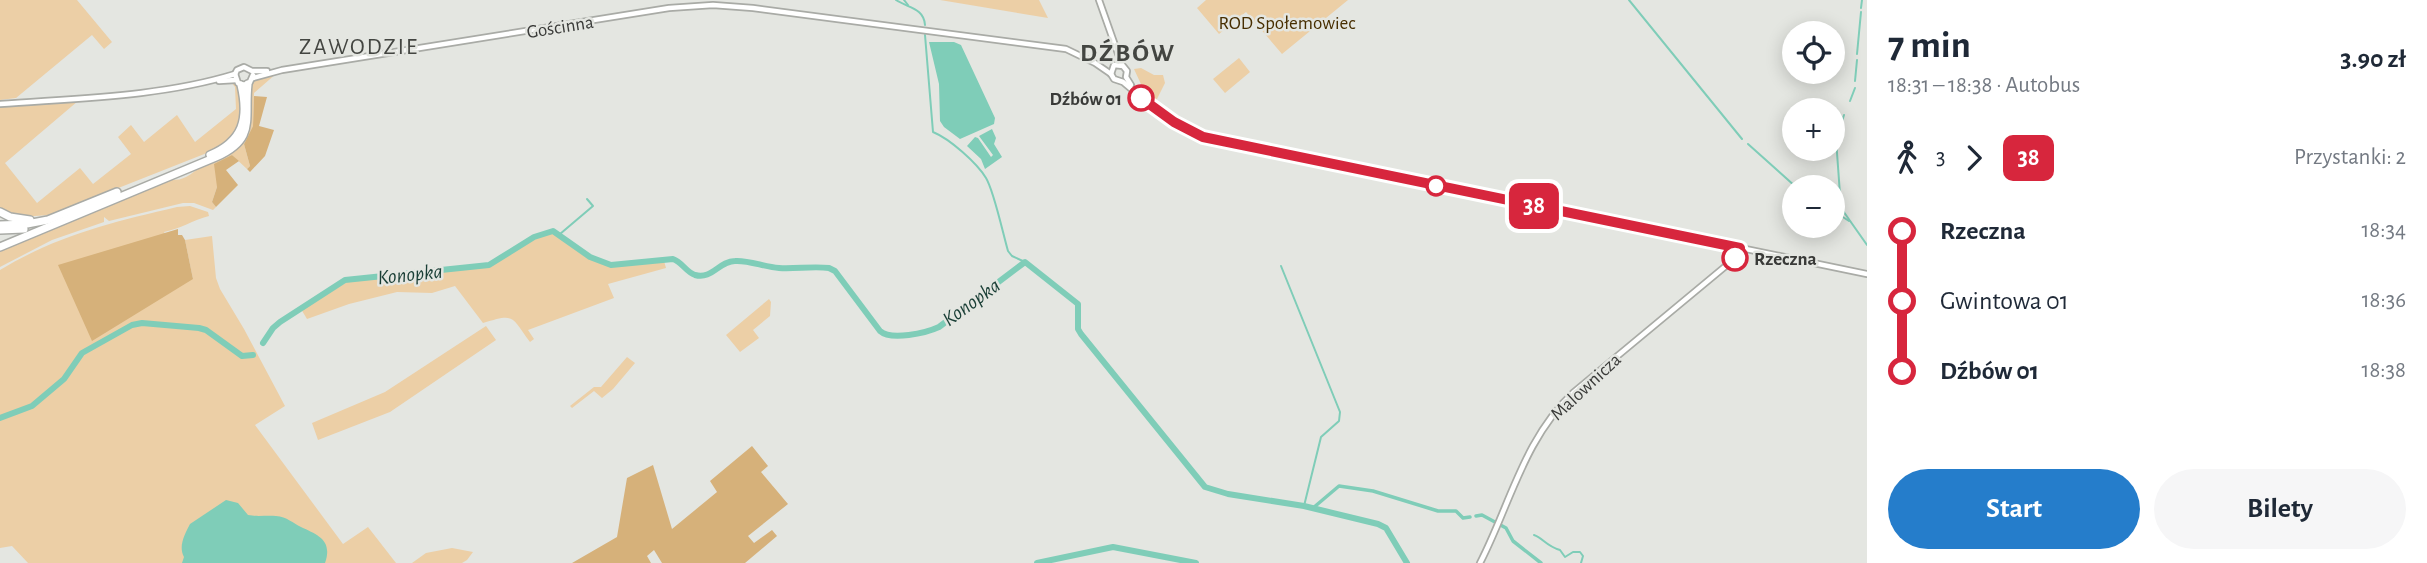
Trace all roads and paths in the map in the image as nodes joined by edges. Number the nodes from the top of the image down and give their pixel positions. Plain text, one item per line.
1 (1099, 0) edge
2 (1116, 46) junction
3 (1122, 65) junction
4 (1113, 69) junction
5 (1126, 77) junction
6 (244, 79) junction
7 (1120, 80) junction
8 (1133, 89) junction
9 (0, 104) edge
10 (0, 212) edge
11 (60, 218) junction
12 (0, 227) edge
13 (0, 247) edge
14 (1740, 248) junction
15 (1867, 274) edge
16 (1480, 563) edge

1 - 2 main road
2 - 3 main road
2 - 4 main road
3 - 4 main road
3 - 5 main road
4 - 6 main road, Gościnna
4 - 7 main road
5 - 7 main road
5 - 8 main road
6 - 9 main road, Gościnna
6 - 11 highway
7 - 8 main road
8 - 14 main road
10 - 11 highway
11 - 12 highway
11 - 13 highway
14 - 15 main road
14 - 16 main road, Malownicza

